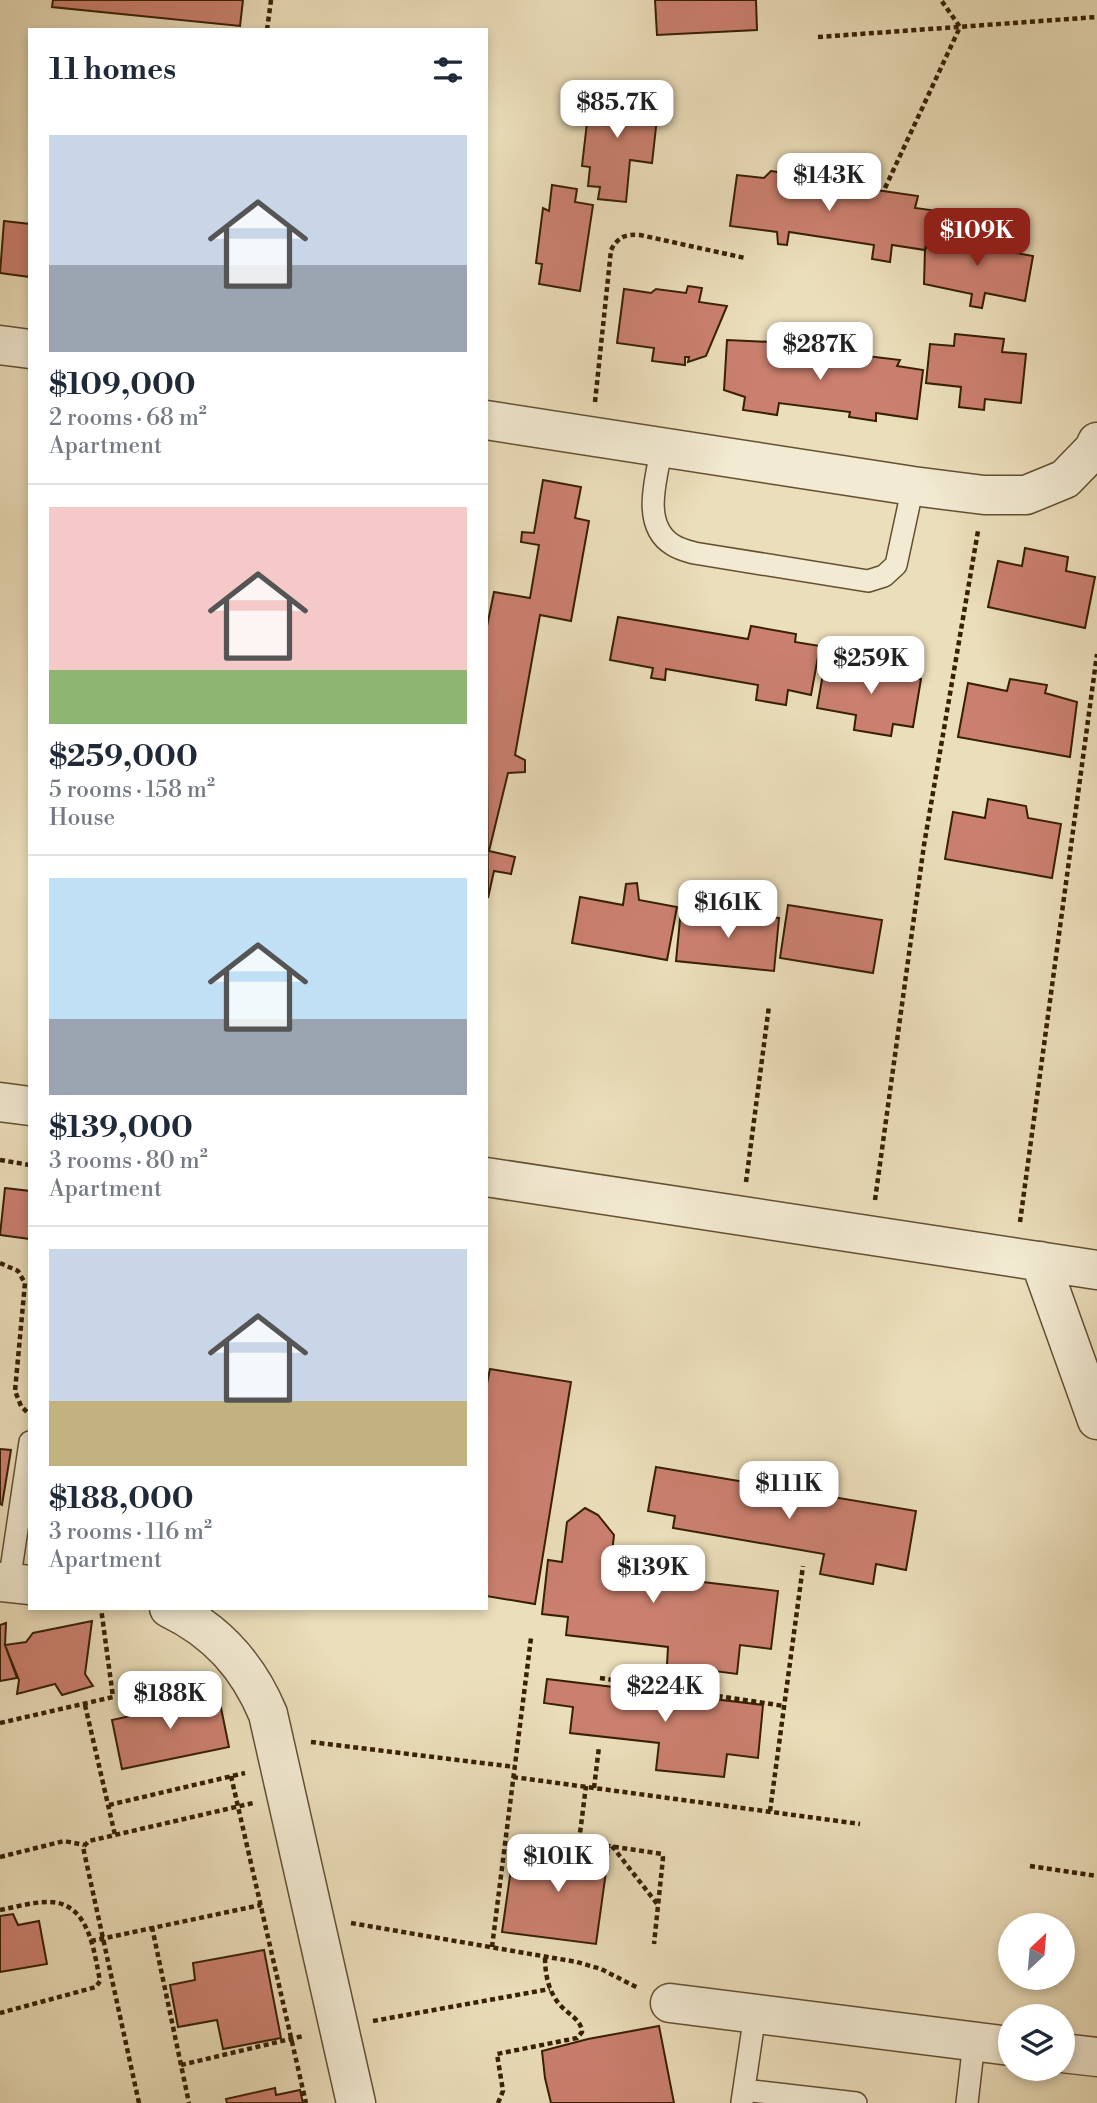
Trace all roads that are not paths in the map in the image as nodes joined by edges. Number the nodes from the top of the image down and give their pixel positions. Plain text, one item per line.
1 (0, 345) edge
2 (28, 349) edge
3 (488, 420) edge
4 (1097, 442) edge
5 (662, 447) junction
6 (913, 486) junction
7 (0, 1102) edge
8 (28, 1106) edge
9 (488, 1177) edge
10 (1027, 1259) junction
11 (1097, 1270) edge
12 (1097, 1420) edge
13 (28, 1459) edge
14 (13, 1583) edge
15 (173, 1610) edge
16 (670, 2004) road end
17 (755, 2014) junction
18 (992, 2044) edge
19 (1075, 2054) edge
20 (1097, 2057) edge
21 (743, 2096) edge
22 (356, 2103) edge
23 (856, 2103) edge
24 (967, 2103) edge

1 - 2 street
3 - 5 street
4 - 6 street
5 - 6 street
5 - 6 lane
7 - 8 street
9 - 10 street
10 - 11 street
10 - 12 street
13 - 14 lane
15 - 22 street
16 - 17 street
17 - 18 street
17 - 21 lane
18 - 24 lane
19 - 20 street
21 - 23 lane

